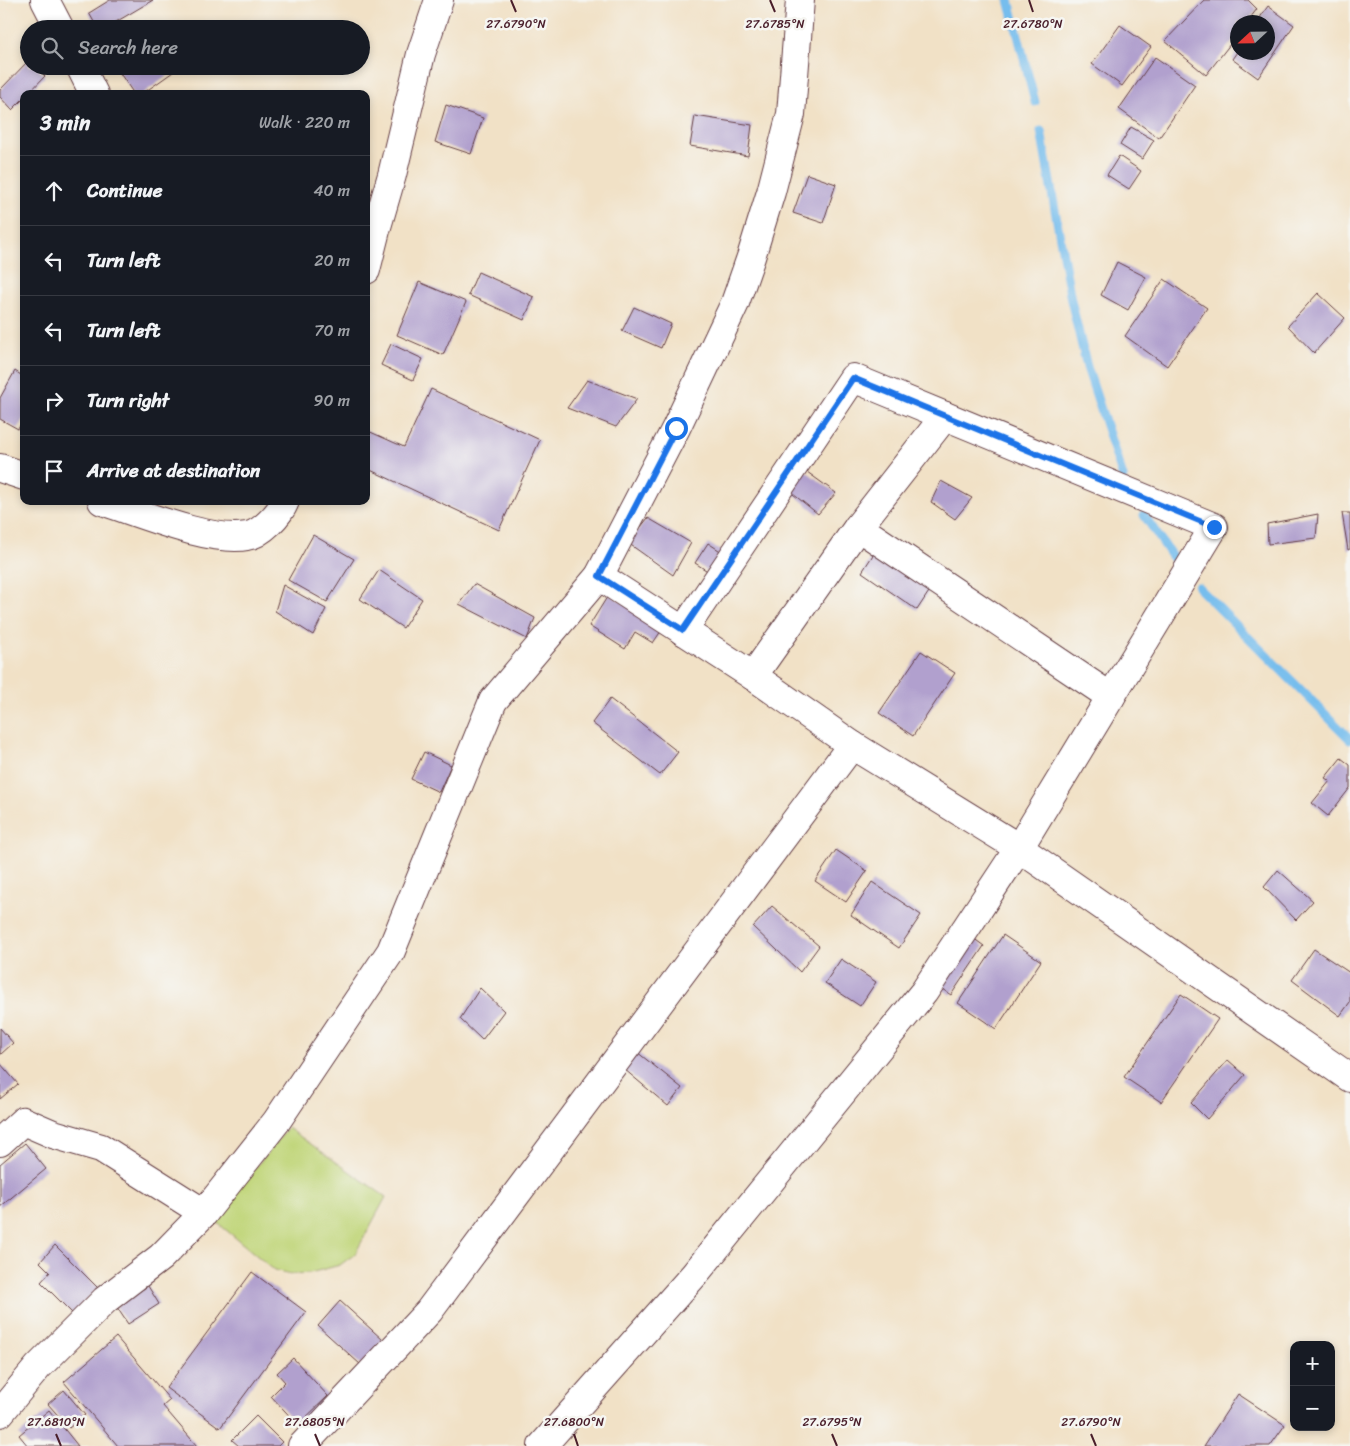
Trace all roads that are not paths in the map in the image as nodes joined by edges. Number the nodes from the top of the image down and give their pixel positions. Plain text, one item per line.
1 (46, 0) edge
2 (439, 0) edge
3 (800, 0) edge
4 (56, 20) edge
5 (84, 75) edge
6 (92, 90) edge
7 (371, 228) edge
8 (945, 416) junction
9 (0, 468) edge
10 (20, 475) edge
11 (115, 505) edge
12 (284, 505) edge
13 (858, 526) junction
14 (599, 576) junction
15 (683, 630) junction
16 (753, 676) junction
17 (1111, 697) junction
18 (852, 744) junction
19 (1019, 848) junction
20 (1349, 1074) edge
21 (0, 1142) edge
22 (204, 1213) junction
23 (0, 1413) edge
24 (302, 1446) edge
25 (542, 1446) edge

1 - 4 street
2 - 7 street
3 - 14 street
5 - 6 street
8 - 13 street
8 - 15 street
8 - 17 street
9 - 10 street
11 - 12 street
13 - 16 street
13 - 17 street
14 - 15 street
14 - 22 street
15 - 16 street
16 - 18 street
17 - 19 street
18 - 19 street
18 - 24 street
19 - 20 street
19 - 25 street
21 - 22 street
22 - 23 street

